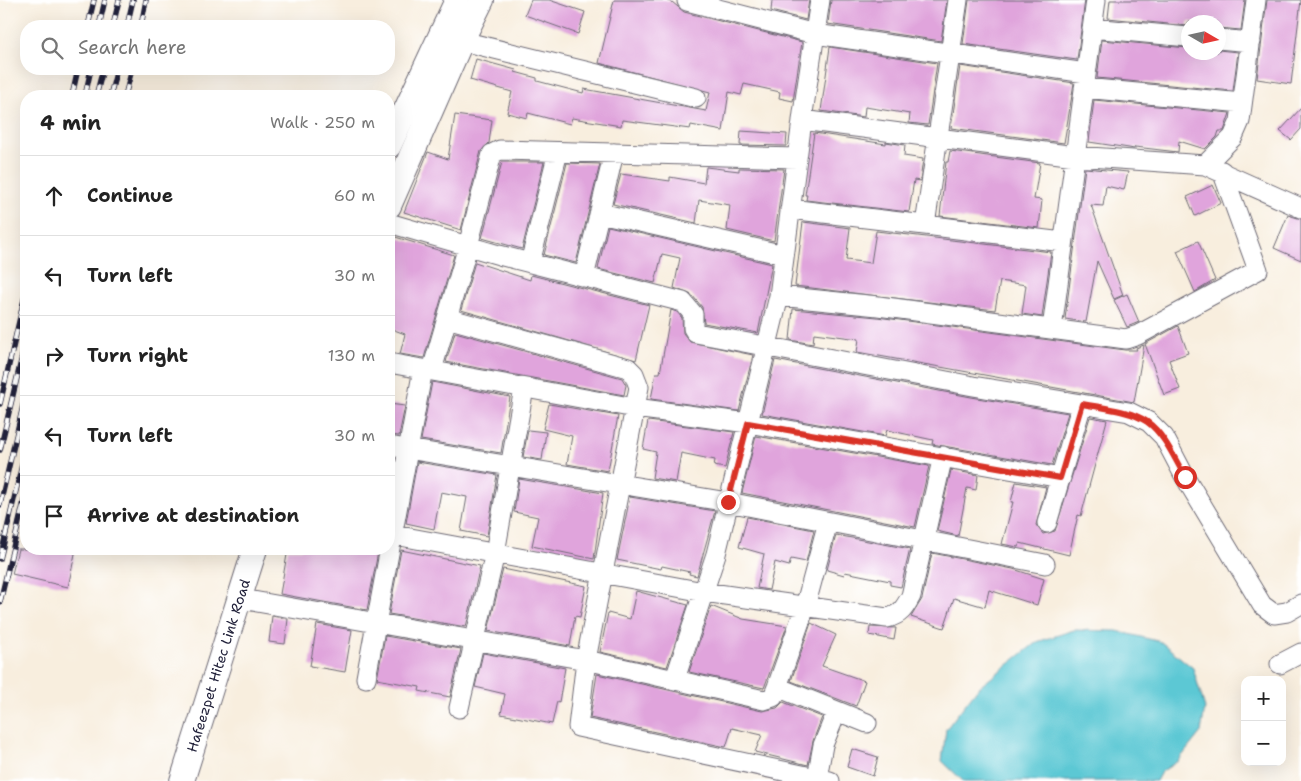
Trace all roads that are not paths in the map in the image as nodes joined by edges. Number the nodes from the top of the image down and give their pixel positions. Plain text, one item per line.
1 (457, 0) edge
2 (482, 0) edge
3 (820, 0) edge
4 (958, 0) edge
5 (1096, 0) edge
6 (1256, 0) edge
7 (687, 1) edge
8 (726, 5) edge
9 (1092, 28) junction
10 (815, 34) junction
11 (1181, 35) edge
12 (1226, 40) edge
13 (460, 42) junction
14 (1250, 42) junction
15 (950, 54) junction
16 (1085, 80) junction
17 (696, 98) dead end
18 (1242, 103) junction
19 (802, 120) junction
20 (395, 133) edge
21 (938, 138) junction
22 (558, 152) junction
23 (614, 153) junction
24 (1075, 156) junction
25 (797, 158) junction
26 (1214, 168) junction
27 (395, 192) edge
28 (1301, 208) edge
29 (790, 209) junction
30 (600, 213) junction
31 (395, 225) edge
32 (925, 225) junction
33 (1063, 242) junction
34 (468, 246) junction
35 (784, 255) junction
36 (530, 263) junction
37 (584, 277) junction
38 (779, 296) junction
39 (447, 318) junction
40 (1052, 329) junction
41 (767, 345) junction
42 (395, 364) edge
43 (427, 370) junction
44 (524, 388) junction
45 (1082, 404) junction
46 (635, 408) junction
47 (748, 423) junction
48 (395, 447) edge
49 (408, 449) junction
50 (943, 456) junction
51 (510, 466) junction
52 (1060, 478) junction
53 (620, 484) junction
54 (728, 502) junction
55 (395, 514) edge
56 (828, 522) junction
57 (1047, 523) dead end
58 (395, 535) edge
59 (924, 540) junction
60 (495, 553) junction
61 (253, 555) edge
62 (388, 555) edge
63 (1045, 564) dead end
64 (602, 572) junction
65 (704, 592) junction
66 (241, 600) junction
67 (1301, 604) edge
68 (805, 607) junction
69 (376, 625) junction
70 (474, 641) junction
71 (1301, 653) edge
72 (586, 660) junction
73 (1280, 664) dead end
74 (366, 678) dead end
75 (675, 679) junction
76 (777, 687) junction
77 (458, 708) dead end
78 (837, 711) junction
79 (867, 724) dead end
80 (823, 780) edge
81 (182, 781) edge

1 - 20 main road
2 - 13 main road
3 - 10 street
4 - 15 street
5 - 9 street
6 - 14 street
7 - 8 street
8 - 10 street
9 - 11 street
9 - 16 street
10 - 15 street
10 - 19 street
12 - 14 street
13 - 17 street
13 - 27 main road
14 - 18 street
15 - 16 street
15 - 21 street
16 - 18 street
16 - 24 street
18 - 26 street
19 - 21 street
19 - 25 street
21 - 24 street
21 - 32 street
22 - 23 street
22 - 34 street
22 - 36 street
23 - 25 street
23 - 30 street
24 - 26 street
24 - 33 street
25 - 29 street
26 - 28 street
26 - 40 street
29 - 32 street
29 - 35 street
30 - 35 street
30 - 37 street
31 - 34 street
32 - 33 street
33 - 40 street
34 - 36 street
34 - 39 street
35 - 38 street
36 - 37 street
37 - 41 street
38 - 40 street
38 - 41 street
39 - 43 street
39 - 46 street
41 - 45 street
41 - 47 street
42 - 43 street
43 - 44 street
43 - 49 street
44 - 46 street
44 - 51 street
45 - 52 street
45 - 67 street
46 - 47 street
46 - 53 street
47 - 50 street
47 - 54 street
48 - 49 street
49 - 51 street
49 - 55 street
50 - 52 street
50 - 59 street
51 - 53 street
51 - 60 street
52 - 57 street
53 - 54 street
53 - 64 street
54 - 56 street
54 - 65 street
56 - 59 street
56 - 68 street
58 - 60 street
59 - 63 street
59 - 68 street
60 - 64 street
60 - 70 street
61 - 66 main road, Hafeezpet Hitec Link Road
62 - 69 street
64 - 65 street
64 - 72 street
65 - 68 street
65 - 75 street
66 - 69 street
66 - 81 main road, Hafeezpet Hitec Link Road
68 - 76 street
69 - 70 street
69 - 74 street
70 - 72 street
70 - 77 street
71 - 73 street
72 - 75 street
72 - 80 street
75 - 76 street
76 - 78 street
78 - 79 street
78 - 80 street

